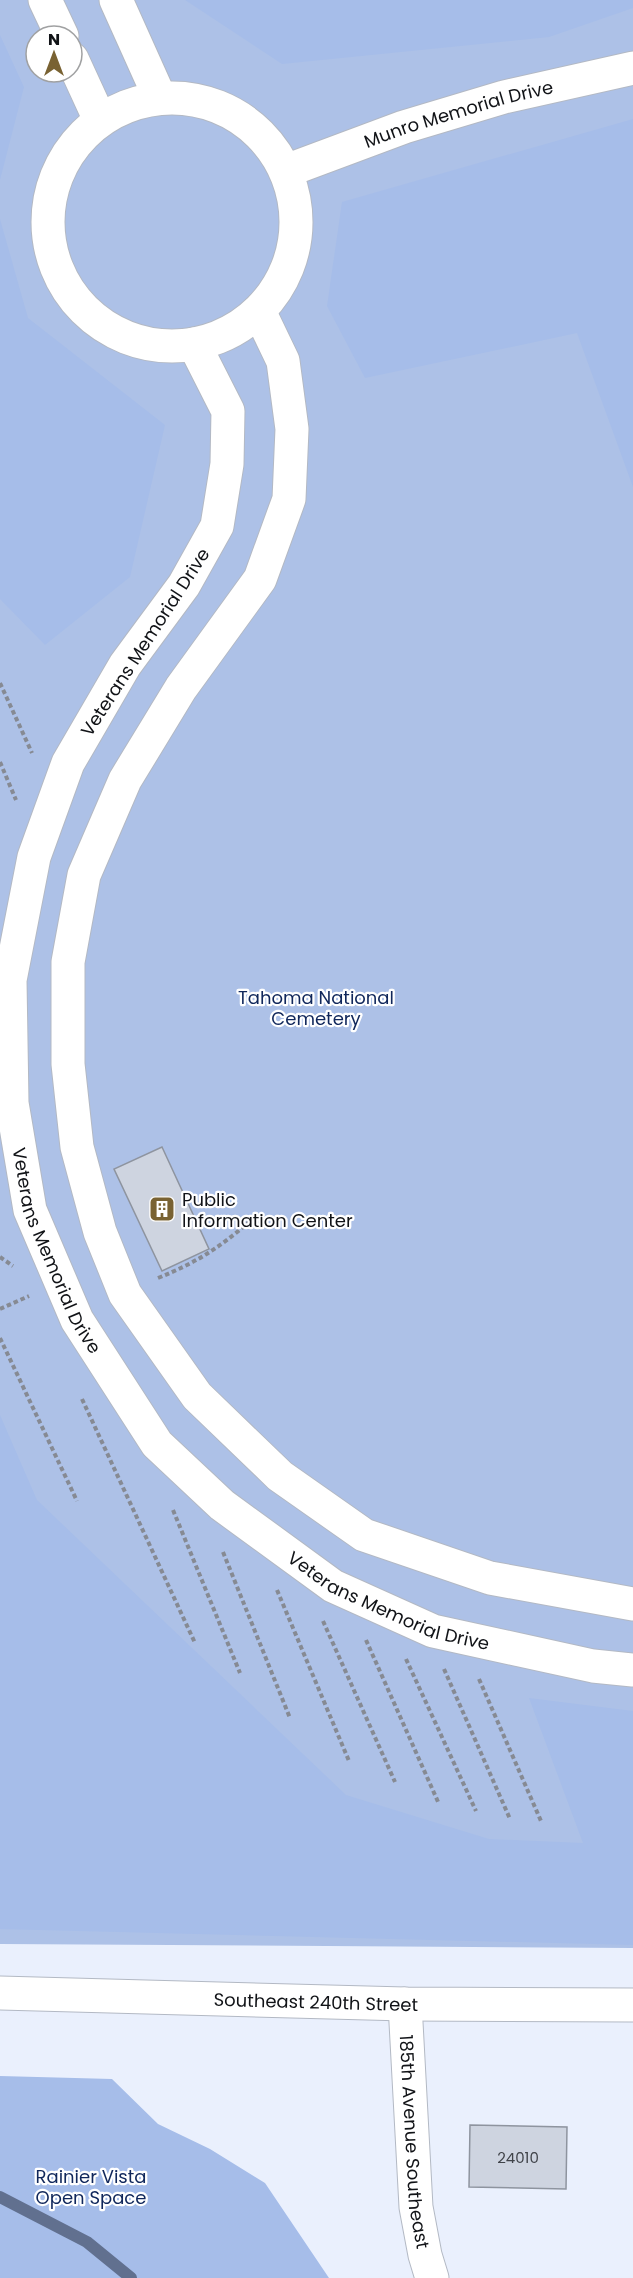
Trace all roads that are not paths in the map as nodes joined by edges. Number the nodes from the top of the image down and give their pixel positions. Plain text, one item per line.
1 (45, 0) edge
2 (116, 0) edge
3 (56, 24) edge
4 (633, 68) edge
5 (84, 84) edge
6 (160, 98) junction
7 (100, 120) junction
8 (286, 171) junction
9 (259, 311) junction
10 (194, 344) junction
11 (633, 1604) edge
12 (633, 1670) edge
13 (0, 1993) edge
14 (405, 2004) junction
15 (633, 2005) edge
16 (432, 2278) edge

1 - 3 street
2 - 6 street
4 - 8 street, Munro Memorial Drive
5 - 7 street
6 - 7 street
6 - 8 street
7 - 10 street
8 - 9 street
9 - 10 street
9 - 11 street
10 - 12 street, Veterans Memorial Drive
13 - 14 street, Southeast 240th Street
14 - 15 street, Southeast 240th Street
14 - 16 street, 185th Avenue Southeast

